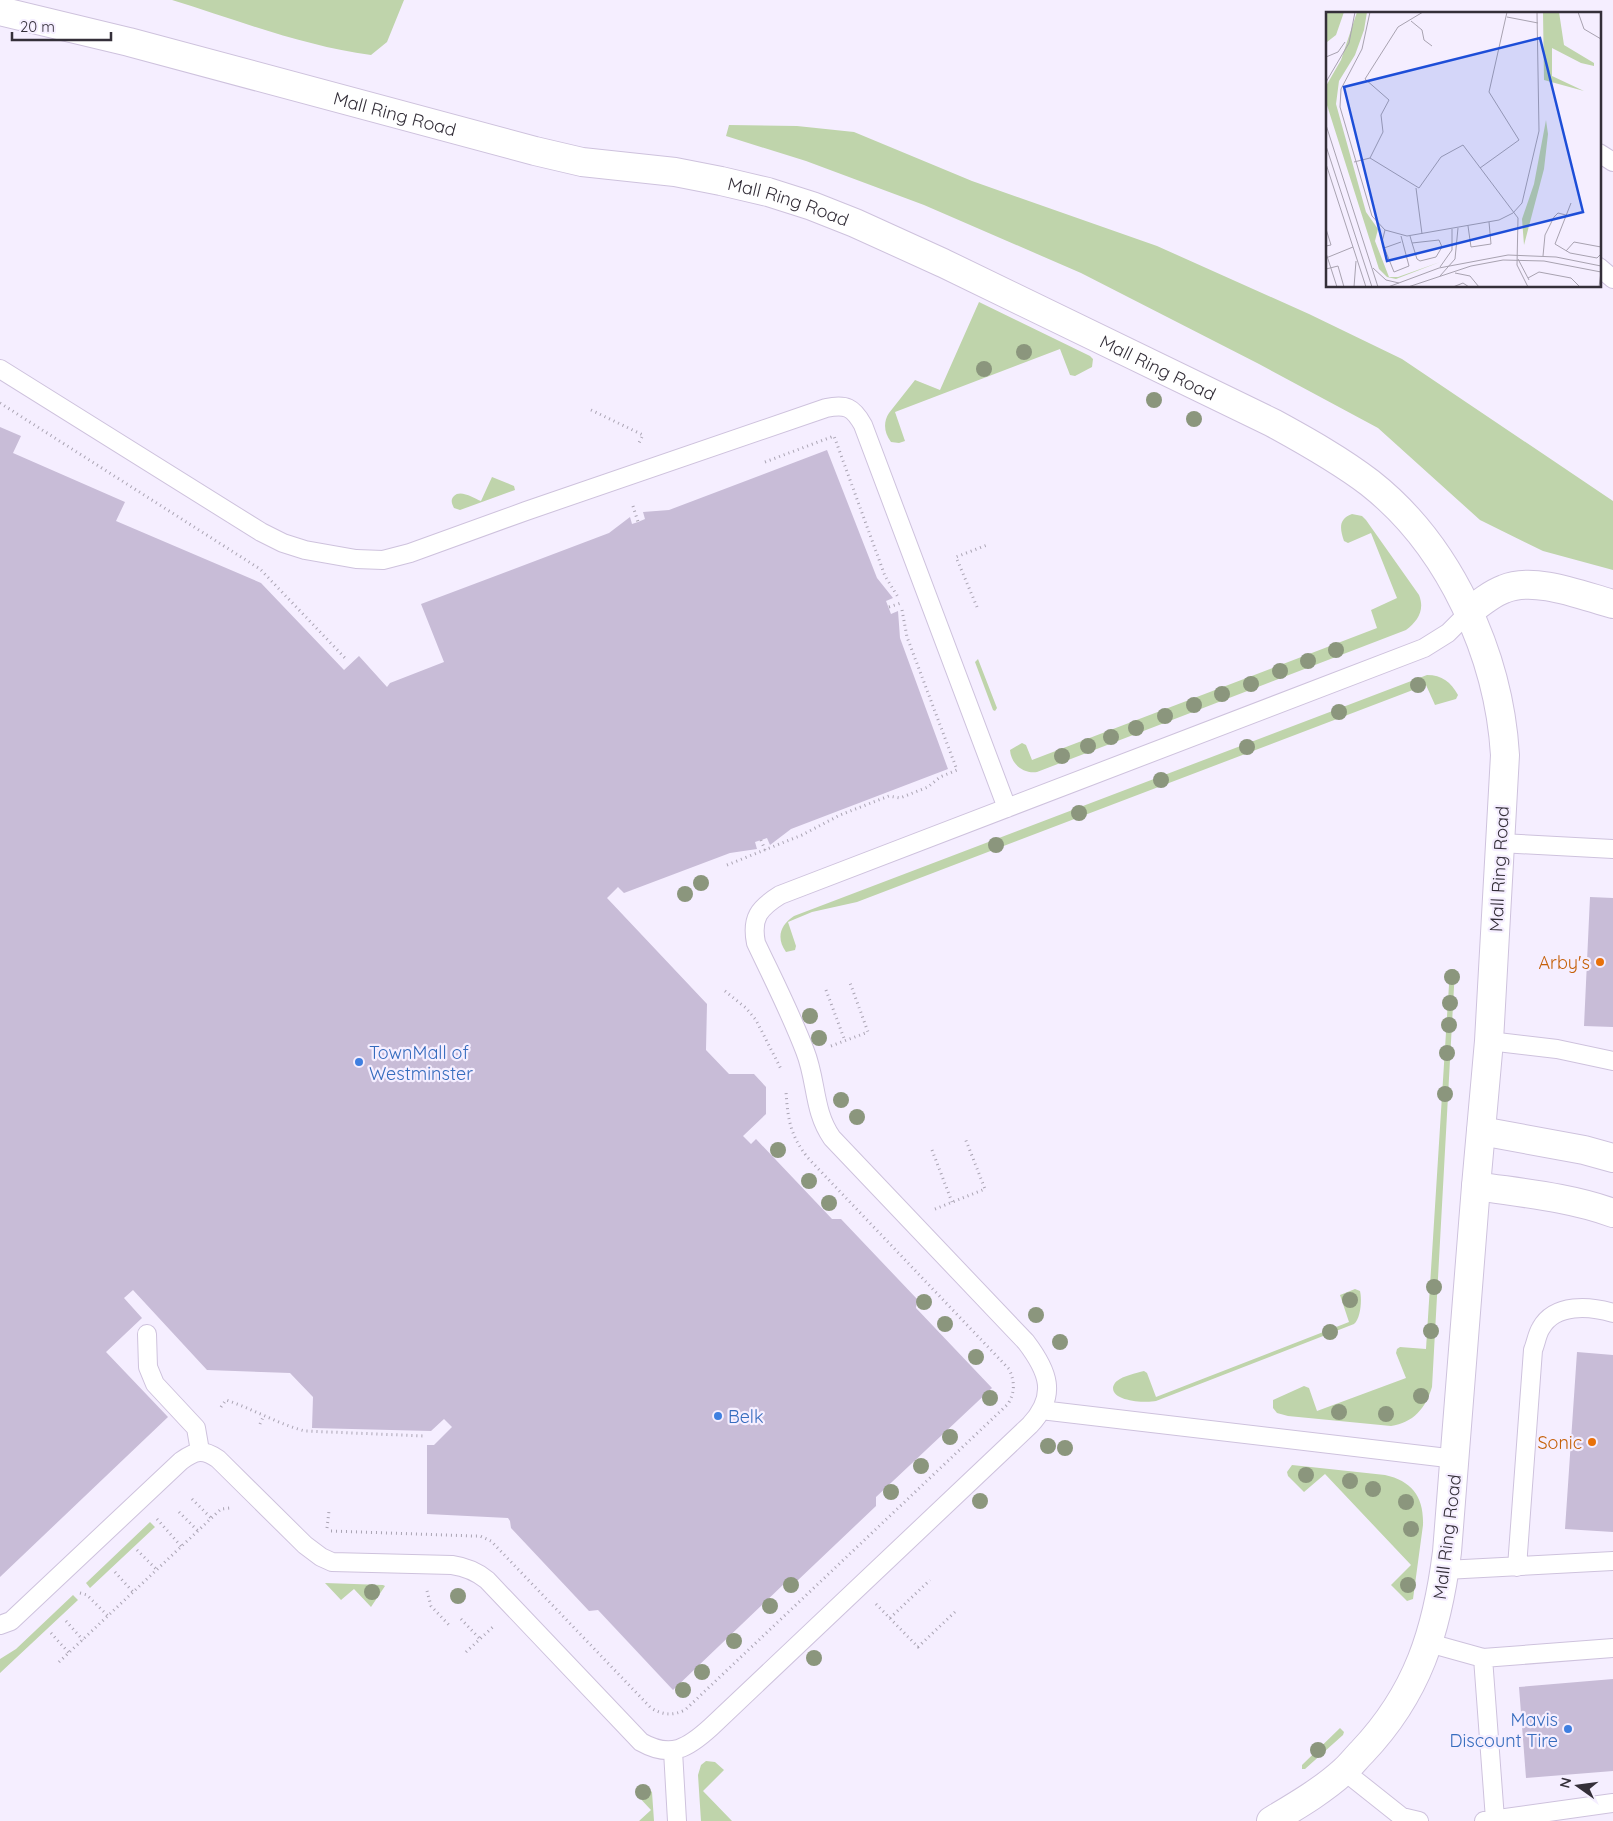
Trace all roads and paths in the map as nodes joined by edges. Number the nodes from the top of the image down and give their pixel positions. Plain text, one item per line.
1 (0, 11) edge
2 (1600, 268) edge
3 (1613, 279) edge
4 (0, 369) edge
5 (0, 403) edge
6 (591, 410) dead end
7 (637, 447) dead end
8 (765, 462) dead end
9 (633, 506) dead end
10 (638, 522) dead end
11 (986, 545) dead end
12 (901, 603) junction
13 (1613, 604) edge
14 (889, 607) dead end
15 (977, 607) dead end
16 (1469, 612) junction
17 (345, 658) dead end
18 (1008, 808) junction
19 (761, 840) dead end
20 (1500, 843) junction
21 (765, 850) junction
22 (1613, 850) edge
23 (727, 865) dead end
24 (849, 980) dead end
25 (826, 990) dead end
26 (725, 991) dead end
27 (845, 1040) junction
28 (1489, 1041) junction
29 (830, 1046) dead end
30 (1613, 1061) edge
31 (784, 1078) dead end
32 (785, 1084) dead end
33 (1481, 1131) junction
34 (965, 1138) dead end
35 (932, 1150) dead end
36 (1613, 1158) edge
37 (1476, 1186) junction
38 (952, 1202) junction
39 (932, 1210) dead end
40 (1613, 1213) edge
41 (1613, 1313) edge
42 (147, 1334) dead end
43 (221, 1407) dead end
44 (1041, 1410) junction
45 (264, 1415) junction
46 (260, 1424) dead end
47 (425, 1436) dead end
48 (200, 1451) junction
49 (1456, 1459) junction
50 (192, 1498) dead end
51 (236, 1502) dead end
52 (329, 1511) dead end
53 (179, 1512) dead end
54 (155, 1517) dead end
55 (211, 1518) junction
56 (198, 1531) junction
57 (181, 1546) junction
58 (137, 1550) dead end
59 (1613, 1561) edge
60 (1517, 1567) junction
61 (157, 1570) junction
62 (1445, 1570) junction
63 (115, 1572) dead end
64 (930, 1580) dead end
65 (425, 1586) dead end
66 (133, 1592) junction
67 (87, 1596) dead end
68 (873, 1601) dead end
69 (957, 1610) dead end
70 (108, 1616) junction
71 (890, 1618) junction
72 (461, 1619) dead end
73 (66, 1621) dead end
74 (497, 1623) dead end
75 (0, 1625) edge
76 (448, 1625) dead end
77 (51, 1633) dead end
78 (480, 1638) junction
79 (83, 1640) junction
80 (1428, 1643) junction
81 (1613, 1648) edge
82 (466, 1652) dead end
83 (69, 1653) junction
84 (1483, 1658) junction
85 (59, 1662) dead end
86 (673, 1751) junction
87 (1344, 1771) junction
88 (1613, 1803) edge
89 (1489, 1820) edge
90 (677, 1821) edge
91 (1271, 1821) edge
92 (1419, 1821) edge

1 - 16 street, Mall Ring Road
2 - 3 lane
4 - 18 lane
5 - 17 path
6 - 7 path
8 - 12 path
9 - 10 path
11 - 15 path
12 - 14 path
12 - 21 path
13 - 16 street
16 - 18 lane
16 - 20 street, Mall Ring Road
18 - 44 lane
19 - 21 path
20 - 22 lane
20 - 28 street, Mall Ring Road
21 - 23 path
24 - 27 path
25 - 27 path
26 - 31 path
27 - 29 path
28 - 30 lane
28 - 33 street, Mall Ring Road
32 - 52 path
33 - 36 street
33 - 37 street, Mall Ring Road
34 - 38 path
35 - 38 path
37 - 40 street
37 - 49 street, Mall Ring Road
38 - 39 path
41 - 60 lane
42 - 48 lane
43 - 45 path
44 - 49 lane
44 - 86 lane
45 - 46 path
45 - 47 path
48 - 75 lane
48 - 86 lane
49 - 62 street, Mall Ring Road
50 - 55 path
51 - 55 path
53 - 56 path
54 - 57 path
55 - 56 path
56 - 57 path
57 - 61 path
58 - 61 path
59 - 60 lane
60 - 62 lane
61 - 66 path
62 - 80 street, Mall Ring Road
63 - 66 path
64 - 71 path
65 - 76 path
66 - 70 path
67 - 70 path
68 - 71 path
69 - 71 path
70 - 79 path
72 - 78 path
73 - 79 path
74 - 78 path
77 - 83 path
78 - 82 path
79 - 83 path
80 - 84 lane
80 - 87 street, Mall Ring Road
81 - 84 lane
83 - 85 path
84 - 89 lane
86 - 90 lane
87 - 91 street, Mall Ring Road
87 - 92 lane
88 - 89 lane

